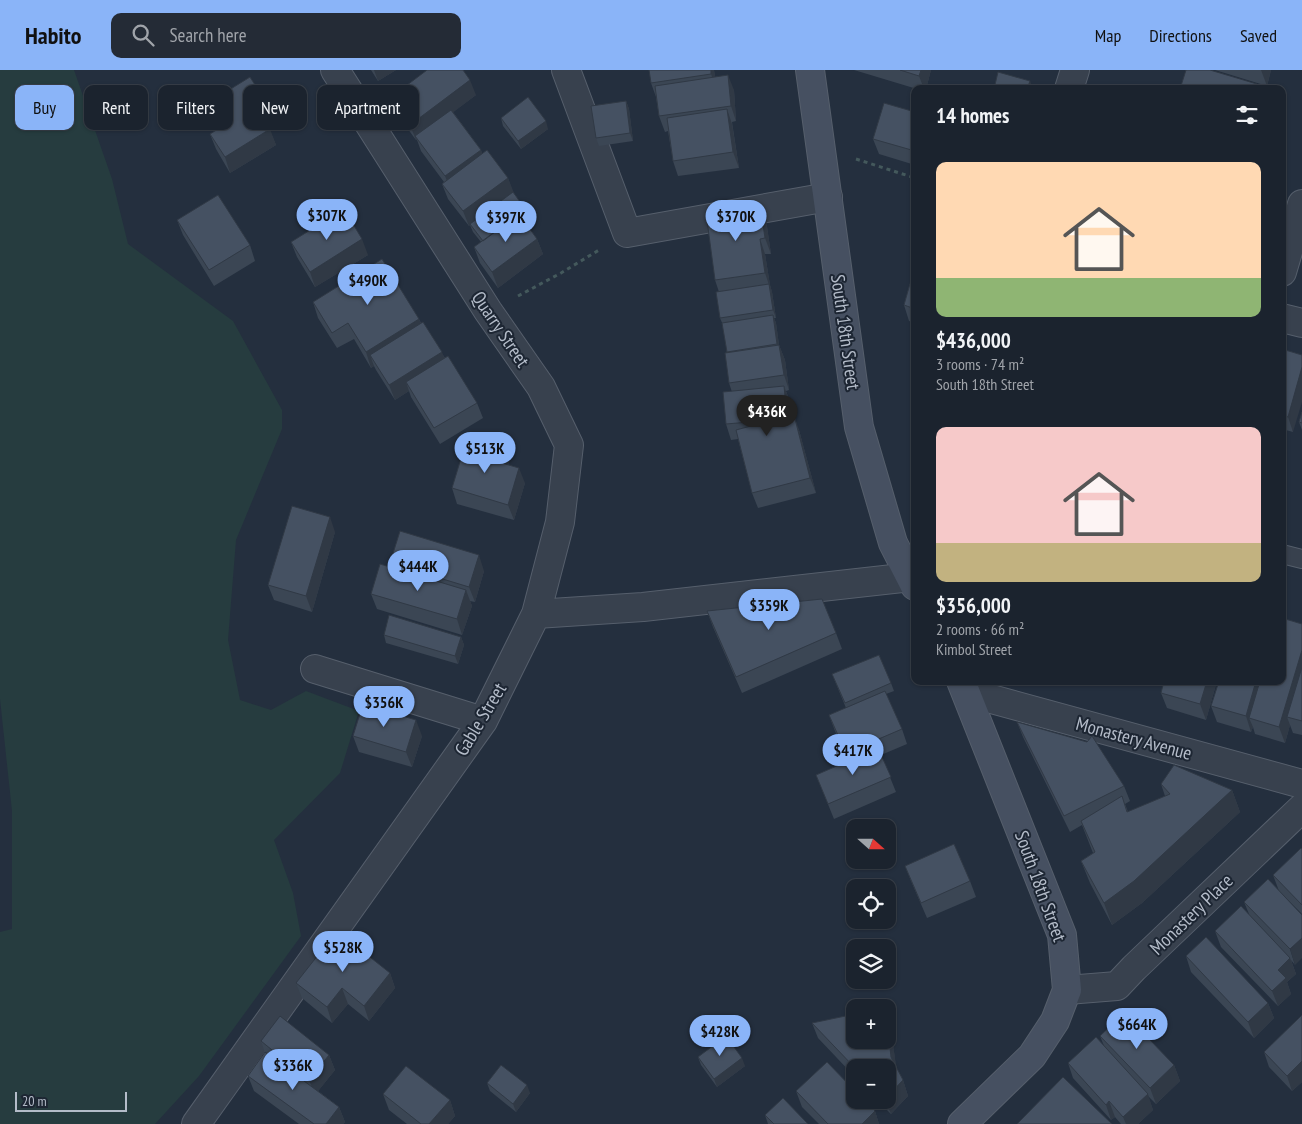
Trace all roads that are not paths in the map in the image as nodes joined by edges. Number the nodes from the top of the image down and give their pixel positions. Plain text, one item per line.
1 (335, 70) edge
2 (566, 70) edge
3 (810, 70) edge
4 (1076, 70) edge
5 (1070, 85) edge
6 (828, 197) junction
7 (1302, 204) edge
8 (1286, 258) edge
9 (1286, 319) edge
10 (1302, 323) edge
11 (1286, 555) edge
12 (1302, 559) edge
13 (911, 577) edge
14 (911, 581) edge
15 (536, 614) junction
16 (315, 669) dead end
17 (964, 686) edge
18 (483, 721) junction
19 (1302, 784) edge
20 (1302, 808) edge
21 (1067, 990) junction
22 (196, 1124) edge
23 (962, 1124) edge

1 - 15 street, Quarry Street
2 - 6 street
3 - 6 main road, South 18th Street
4 - 5 street
6 - 13 main road, South 18th Street
7 - 8 street
9 - 10 street
11 - 12 lane
14 - 15 street
15 - 18 street, Gable Street
16 - 18 street
17 - 19 street, Monastery Avenue
17 - 21 main road, South 18th Street
18 - 22 street, Gable Street
20 - 21 street, Monastery Place
21 - 23 main road, South 18th Street

